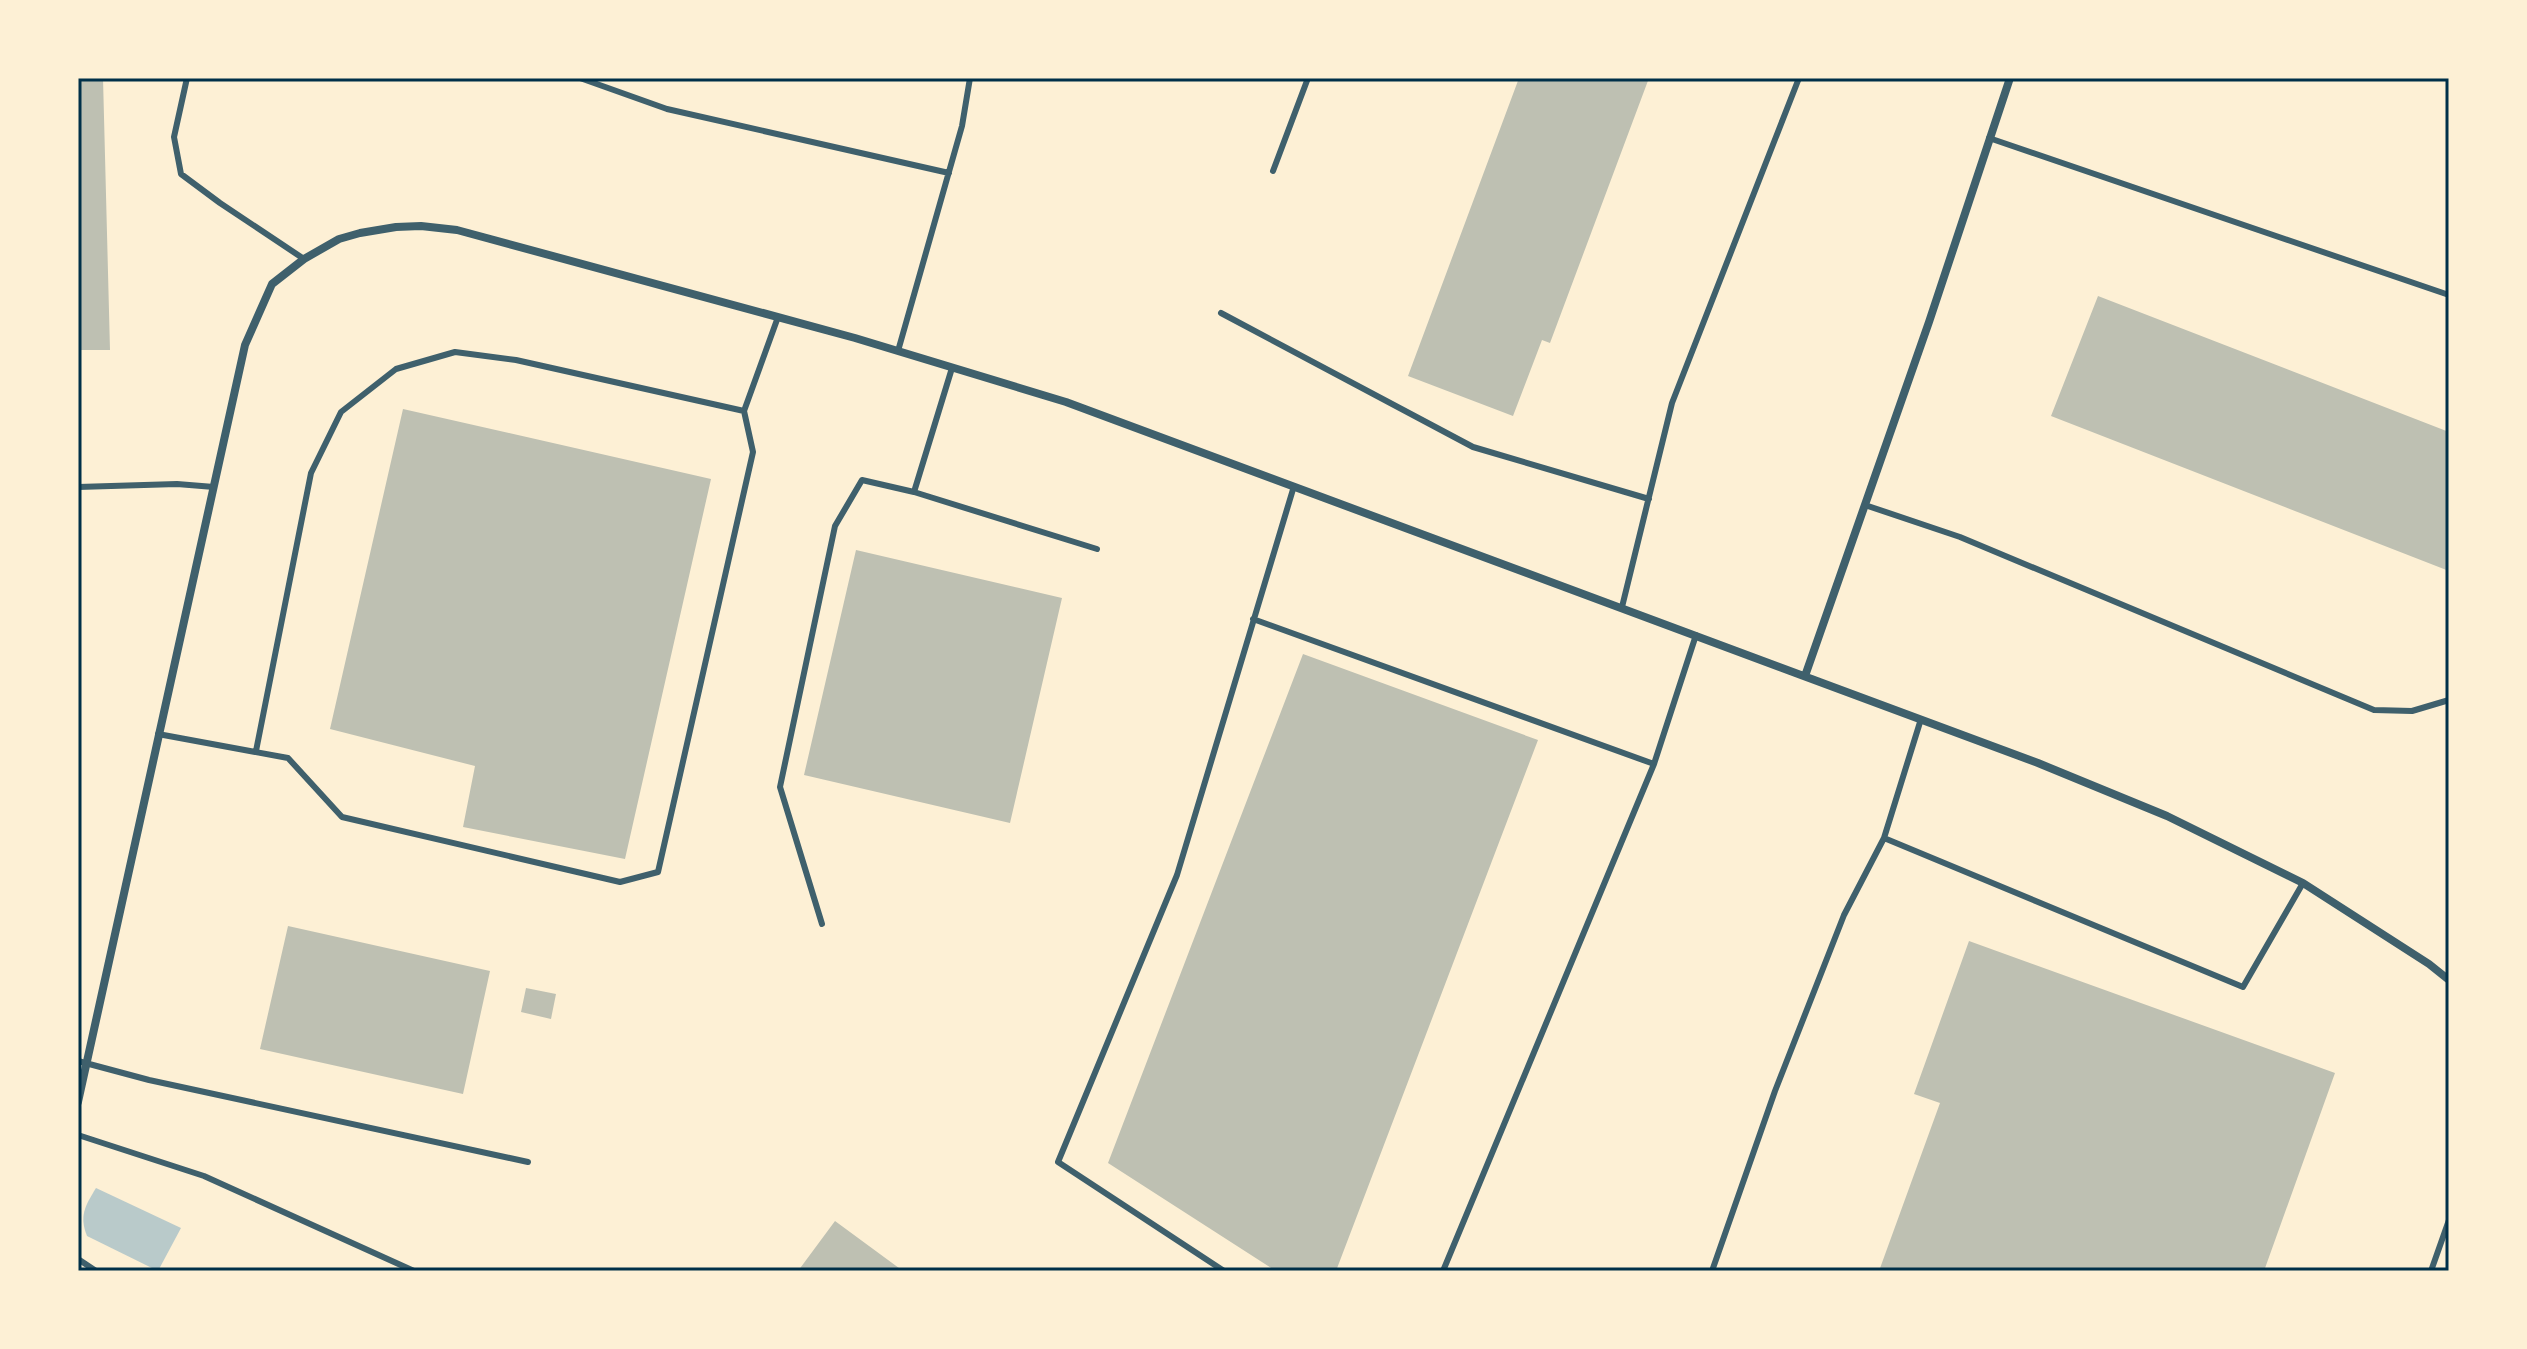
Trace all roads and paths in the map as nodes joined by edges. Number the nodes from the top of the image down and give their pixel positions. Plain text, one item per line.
1 (187, 78) edge
2 (580, 78) edge
3 (970, 78) edge
4 (1308, 78) edge
5 (1799, 78) edge
6 (2010, 78) edge
7 (1989, 138) junction
8 (1273, 171) dead end
9 (949, 173) junction
10 (304, 259) junction
11 (2449, 295) edge
12 (1221, 313) dead end
13 (778, 317) junction
14 (898, 351) junction
15 (952, 368) junction
16 (744, 411) junction
17 (1294, 486) junction
18 (78, 487) edge
19 (214, 487) junction
20 (914, 492) junction
21 (1649, 499) junction
22 (1865, 505) junction
23 (1097, 549) dead end
24 (1622, 607) junction
25 (1253, 619) junction
26 (1696, 635) junction
27 (1805, 676) junction
28 (2449, 700) edge
29 (1921, 719) junction
30 (158, 734) junction
31 (256, 751) junction
32 (1654, 764) junction
33 (1884, 838) junction
34 (2303, 883) junction
35 (822, 924) dead end
36 (2449, 980) edge
37 (82, 1062) edge
38 (78, 1102) edge
39 (78, 1135) edge
40 (528, 1162) dead end
41 (2449, 1220) edge
42 (78, 1259) edge
43 (96, 1271) edge
44 (414, 1271) edge
45 (1224, 1271) edge
46 (1443, 1271) edge
47 (1712, 1271) edge
48 (2431, 1271) edge

1 - 10 lane
2 - 9 lane
3 - 9 lane
4 - 8 lane
5 - 21 lane
6 - 7 street
7 - 11 lane
7 - 22 street
9 - 14 lane
10 - 13 street
10 - 19 street
12 - 21 lane
13 - 14 street
13 - 16 lane
14 - 15 street
15 - 17 street
15 - 20 lane
16 - 31 lane
16 - 31 lane
17 - 24 street
17 - 25 lane
18 - 19 lane
19 - 30 street
20 - 23 lane
20 - 35 lane
21 - 24 lane
22 - 27 street
22 - 28 lane
24 - 26 street
25 - 32 lane
25 - 45 lane
26 - 27 street
26 - 32 lane
27 - 29 street
29 - 33 lane
29 - 34 street
30 - 31 lane
30 - 37 street
32 - 46 lane
33 - 34 lane
33 - 47 lane
34 - 36 street
37 - 38 street
37 - 40 lane
39 - 44 lane
41 - 48 lane
42 - 43 lane

